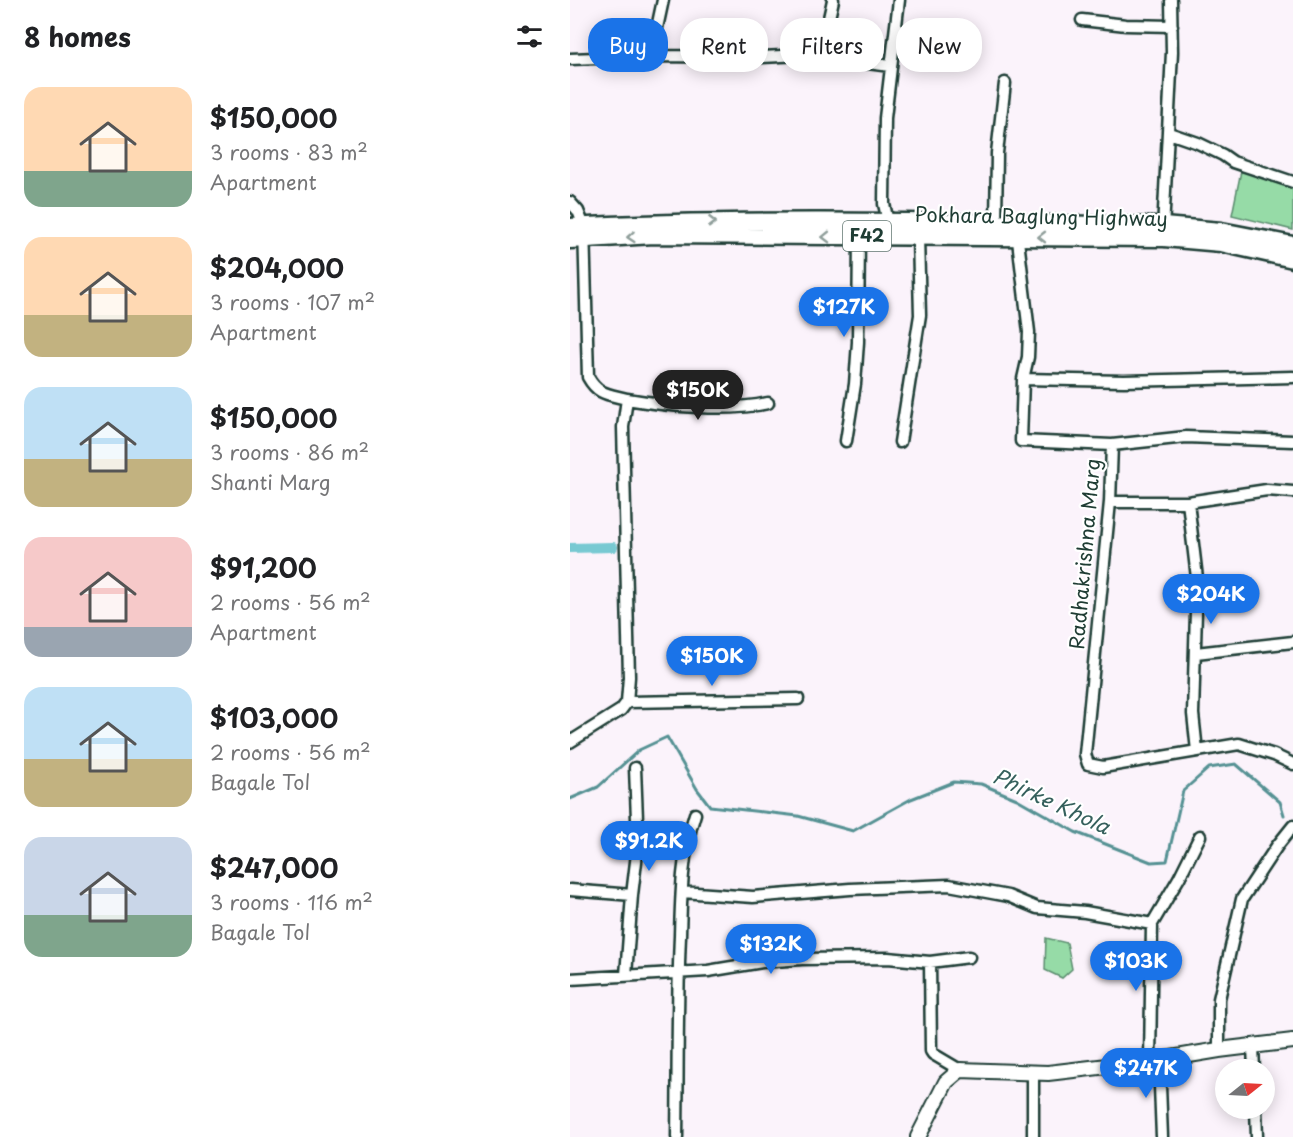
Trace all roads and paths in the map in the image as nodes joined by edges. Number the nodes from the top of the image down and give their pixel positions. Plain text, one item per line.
1 (663, 0) edge
2 (833, 0) edge
3 (899, 0) edge
4 (1171, 0) edge
5 (659, 18) edge
6 (829, 18) edge
7 (1082, 20) dead end
8 (1172, 26) junction
9 (668, 56) edge
10 (780, 56) edge
11 (588, 58) edge
12 (570, 59) edge
13 (884, 65) edge
14 (890, 66) junction
15 (1005, 83) dead end
16 (1169, 133) junction
17 (1293, 182) edge
18 (570, 202) edge
19 (996, 224) junction
20 (889, 230) junction
21 (1017, 231) junction
22 (1163, 232) junction
23 (577, 234) edge
24 (859, 236) junction
25 (918, 237) junction
26 (1293, 245) edge
27 (1293, 259) edge
28 (1293, 377) edge
29 (1023, 379) junction
30 (627, 399) junction
31 (768, 403) dead end
32 (846, 441) dead end
33 (1293, 441) edge
34 (900, 442) dead end
35 (1112, 445) junction
36 (1293, 492) edge
37 (1110, 502) junction
38 (1188, 502) junction
39 (1293, 642) edge
40 (1196, 653) junction
41 (798, 699) dead end
42 (627, 702) junction
43 (570, 742) edge
44 (1197, 751) junction
45 (1293, 764) edge
46 (635, 768) dead end
47 (695, 814) dead end
48 (1293, 826) edge
49 (1200, 836) dead end
50 (570, 890) edge
51 (682, 892) junction
52 (632, 895) junction
53 (1152, 924) junction
54 (969, 957) dead end
55 (930, 962) junction
56 (678, 974) junction
57 (626, 975) junction
58 (570, 980) edge
59 (1293, 1041) edge
60 (1252, 1046) junction
61 (1219, 1050) junction
62 (1253, 1059) edge
63 (1155, 1060) junction
64 (960, 1070) junction
65 (1033, 1073) junction
66 (1256, 1119) edge
67 (677, 1137) edge
68 (918, 1137) edge
69 (1033, 1137) edge
70 (1162, 1137) edge
71 (1257, 1137) edge

1 - 5 street
2 - 6 street
3 - 14 street
4 - 8 street
7 - 8 street
8 - 16 street
9 - 10 street
11 - 12 street
13 - 14 street
14 - 20 street
15 - 19 street
16 - 17 street
16 - 22 street
18 - 23 street
19 - 20 highway, Pokhara Baglung Highway / F42
19 - 21 highway, Pokhara Baglung Highway / F42
23 -> 20 highway, Pokhara Baglung Highway / F42
20 - 24 highway, Pokhara Baglung Highway / F42
20 - 25 highway, Pokhara Baglung Highway / F42
21 - 22 highway, Pokhara Baglung Highway / F42
21 - 25 highway, Pokhara Baglung Highway / F42
21 - 29 street, Radhakrishna Marg
22 - 26 highway, Pokhara Baglung Highway / F42
22 - 27 highway, Pokhara Baglung Highway / F42
24 -> 23 highway, Pokhara Baglung Highway / F42
23 - 30 street
24 - 32 street
25 - 34 street
28 - 29 street
29 - 35 street, Radhakrishna Marg
30 - 31 street
30 - 42 street
33 - 35 street
35 - 37 street, Radhakrishna Marg
36 - 38 street
37 - 38 street
37 - 44 street, Radhakrishna Marg
38 - 40 street
39 - 40 street
40 - 44 street
41 - 42 street
42 - 43 street
44 - 45 street, Radhakrishna Marg
46 - 52 street
47 - 51 street
48 - 61 street
49 - 53 street
50 - 52 street
51 - 53 street
51 - 56 street
52 - 57 street
53 - 63 street
54 - 55 street
55 - 56 street
55 - 64 street
56 - 57 street
56 - 67 street
57 - 58 street
59 - 60 main road
60 - 61 main road
60 - 62 street
61 - 63 main road
63 - 65 main road
63 - 70 street
64 - 65 main road
64 - 68 main road
65 - 69 street
66 - 71 street

